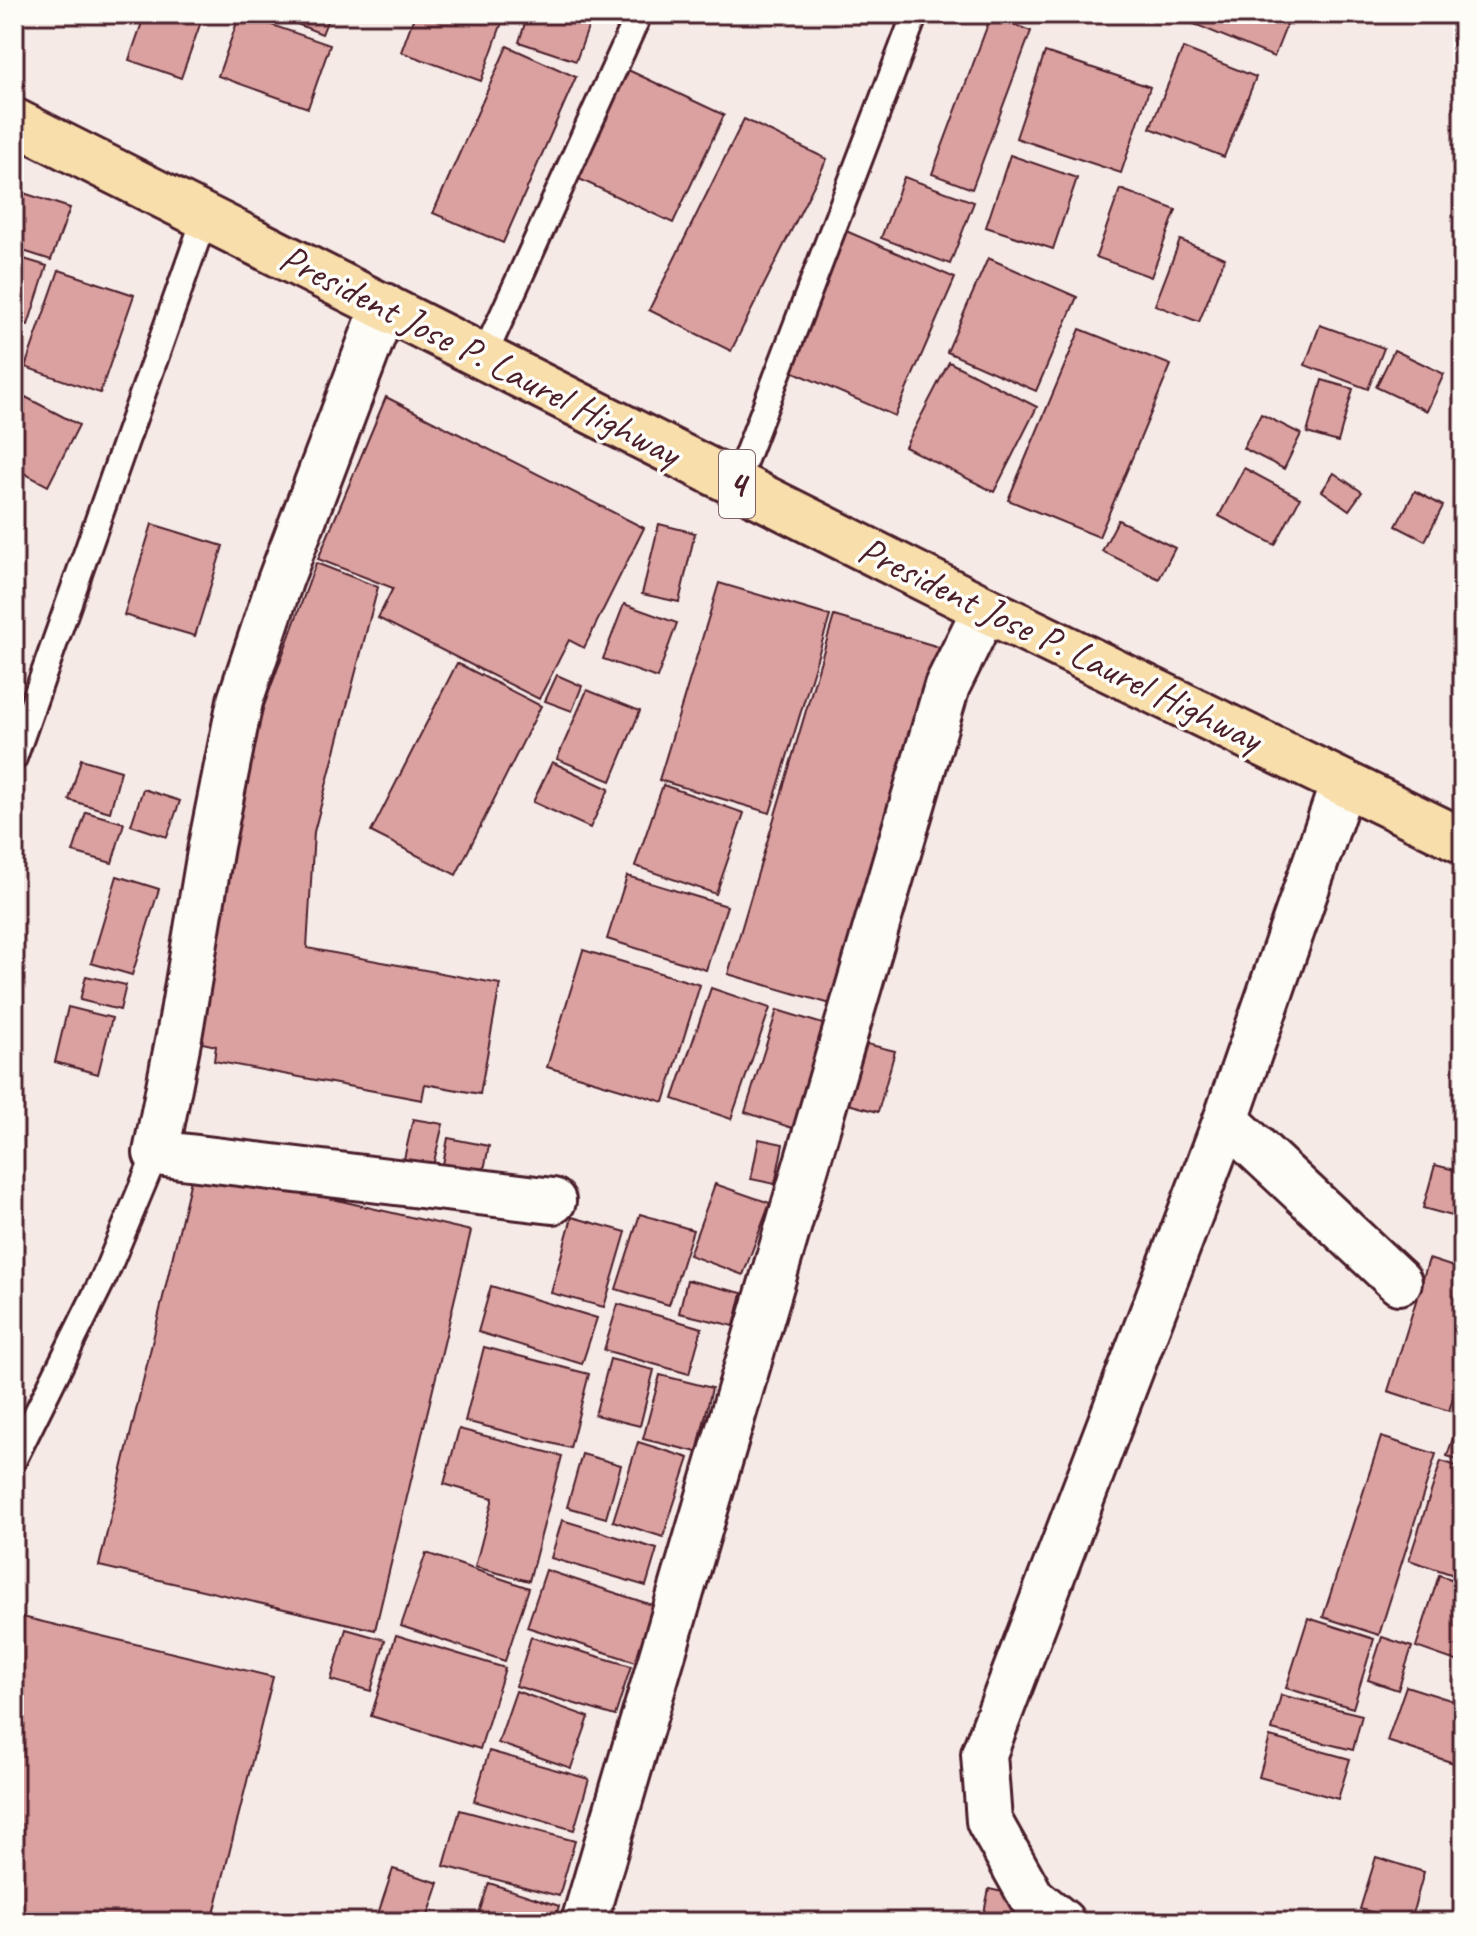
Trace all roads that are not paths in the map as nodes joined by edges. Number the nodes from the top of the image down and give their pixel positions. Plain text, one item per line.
1 (639, 14) edge
2 (915, 14) edge
3 (14, 121) edge
4 (205, 217) junction
5 (384, 306) junction
6 (484, 356) junction
7 (736, 483) junction
8 (985, 609) junction
9 (14, 758) edge
10 (1343, 783) junction
11 (1463, 841) edge
12 (1226, 1120) junction
13 (156, 1153) junction
14 (553, 1201) dead end
15 (1399, 1282) dead end
16 (14, 1459) edge
17 (584, 1922) edge
18 (1062, 1922) edge

1 - 6 lane
2 - 7 lane
3 - 4 highway, President Jose P. Laurel Highway / 4
4 - 5 highway, President Jose P. Laurel Highway / 4
4 - 9 lane
5 - 6 highway, President Jose P. Laurel Highway / 4
5 - 13 street
6 - 7 highway, President Jose P. Laurel Highway / 4
7 - 8 highway, President Jose P. Laurel Highway / 4
8 - 10 highway, President Jose P. Laurel Highway / 4
8 - 17 street
10 - 11 highway, President Jose P. Laurel Highway / 4
10 - 12 street
12 - 15 street
12 - 18 street
13 - 14 street
13 - 16 lane

